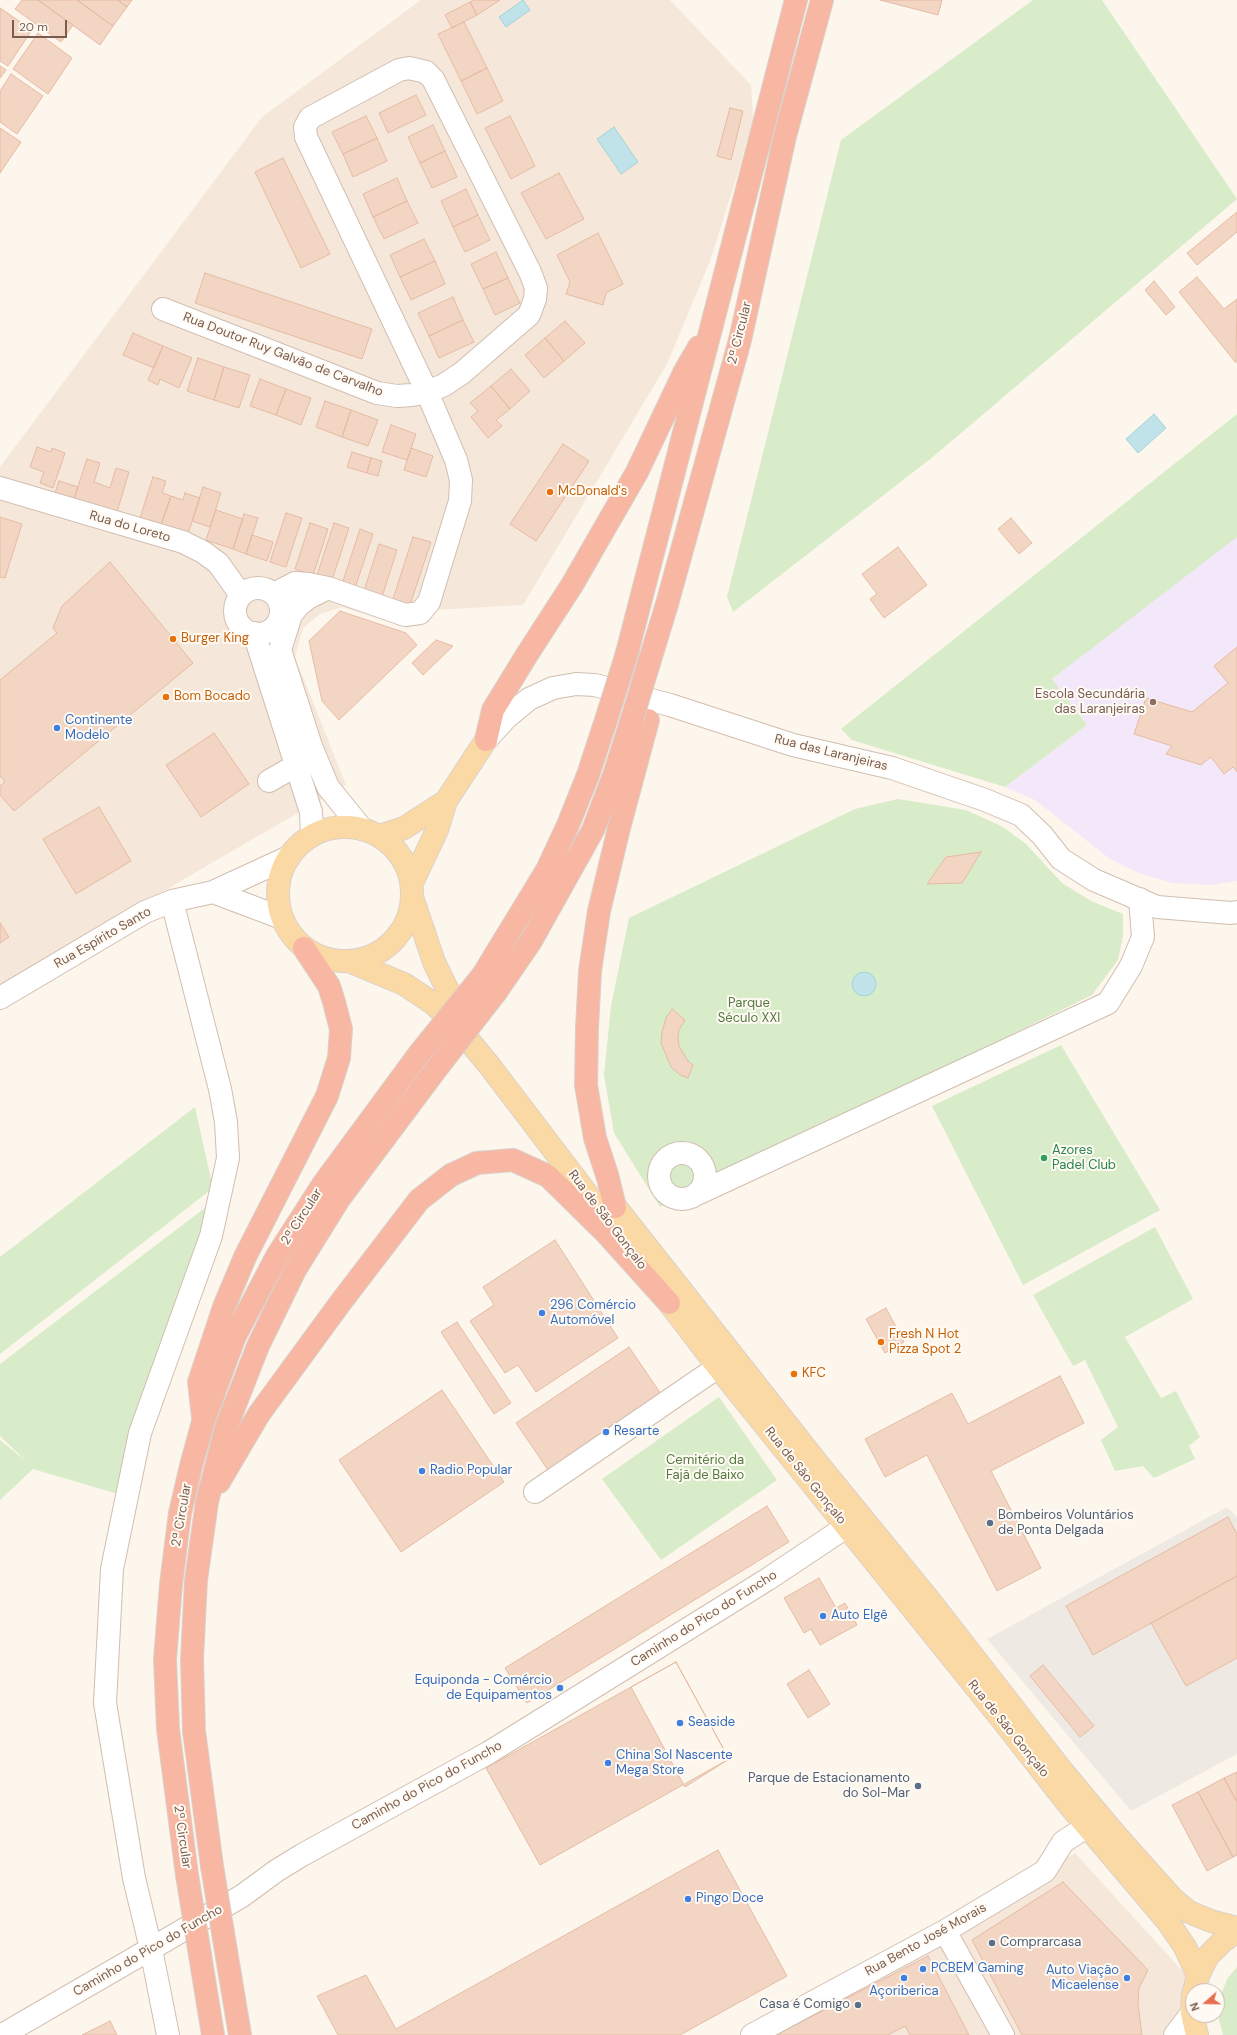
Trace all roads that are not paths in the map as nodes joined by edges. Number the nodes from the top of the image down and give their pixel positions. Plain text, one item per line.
1 (796, 0) edge
2 (822, 0) edge
3 (163, 309) dead end
4 (713, 324) junction
5 (427, 392) junction
6 (0, 488) edge
7 (328, 588) junction
8 (274, 594) junction
9 (241, 595) junction
10 (262, 632) junction
11 (280, 650) junction
12 (640, 720) junction
13 (486, 740) junction
14 (297, 766) junction
15 (269, 781) dead end
16 (446, 801) junction
17 (371, 832) junction
18 (312, 836) junction
19 (289, 857) junction
20 (213, 892) junction
21 (412, 892) junction
22 (1140, 899) junction
23 (172, 901) junction
24 (1237, 912) edge
25 (282, 918) junction
26 (304, 948) junction
27 (351, 962) junction
28 (489, 984) junction
29 (0, 998) edge
30 (704, 1167) junction
31 (736, 1175) junction
32 (699, 1193) junction
33 (615, 1206) junction
34 (669, 1303) junction
35 (718, 1367) junction
36 (203, 1422) junction
37 (535, 1492) dead end
38 (207, 1502) junction
39 (846, 1527) junction
40 (1086, 1827) junction
41 (1237, 1928) edge
42 (945, 1931) junction
43 (1237, 1931) edge
44 (151, 1949) junction
45 (1192, 1983) edge
46 (1198, 1983) edge
47 (1185, 2013) edge
48 (1196, 2023) edge
49 (2, 2035) edge
50 (168, 2035) edge
51 (213, 2035) edge
52 (240, 2035) edge
53 (752, 2035) edge
54 (1003, 2035) edge
55 (1175, 2035) edge
56 (1197, 2035) edge

1 - 4 highway
2 - 12 highway, 2ª Circular, bridge
3 - 5 street, Rua Doutor Ruy Galvão de Carvalho
4 - 13 highway
4 - 28 highway, bridge
5 - 5 street
5 - 7 street
6 - 9 street, Rua do Loreto
7 - 8 street
7 - 11 street
8 - 9 street
8 - 10 street
9 - 10 street
10 - 11 street
10 - 14 street
11 - 17 street
12 - 28 highway
12 - 33 highway
13 - 16 main road, Rua das Laranjeiras
13 - 22 street, Rua das Laranjeiras
14 - 15 street
14 - 18 street
16 - 17 main road, Rua das Laranjeiras
16 - 21 main road, Rua das Laranjeiras
17 - 18 main road
17 - 21 main road
18 - 19 main road
19 - 20 street, Rua Espírito Santo
19 - 25 main road
20 - 23 street, Rua Espírito Santo
20 - 25 street
21 - 27 main road
21 - 33 main road, Rua de São Gonçalo
22 - 24 street, Rua das Laranjeiras
22 - 31 street
23 - 29 street, Rua Espírito Santo
23 - 44 street
25 - 26 main road
26 - 27 main road
26 - 36 highway
27 - 34 main road, Rua de São Gonçalo
28 - 36 highway, 2ª Circular, bridge
28 - 38 highway, 2ª Circular, bridge
30 - 31 street
30 - 32 street
30 - 32 street
31 - 32 street
33 - 41 main road, Rua de São Gonçalo
34 - 35 main road, Rua de São Gonçalo
34 - 38 highway
35 - 37 street
35 - 39 main road, Rua de São Gonçalo
36 - 51 highway, 2ª Circular, bridge
38 - 52 highway, 2ª Circular, bridge
39 - 40 main road, Rua de São Gonçalo
39 - 44 street, Caminho do Pico do Funcho
40 - 42 street, Rua Bento José Morais
40 - 45 main road, Rua de São Gonçalo
42 - 53 street, Rua Bento José Morais
42 - 54 street
43 - 46 main road
44 - 49 street, Caminho do Pico do Funcho
44 - 50 street
47 - 55 street
48 - 56 main road, Rua de São Gonçalo

